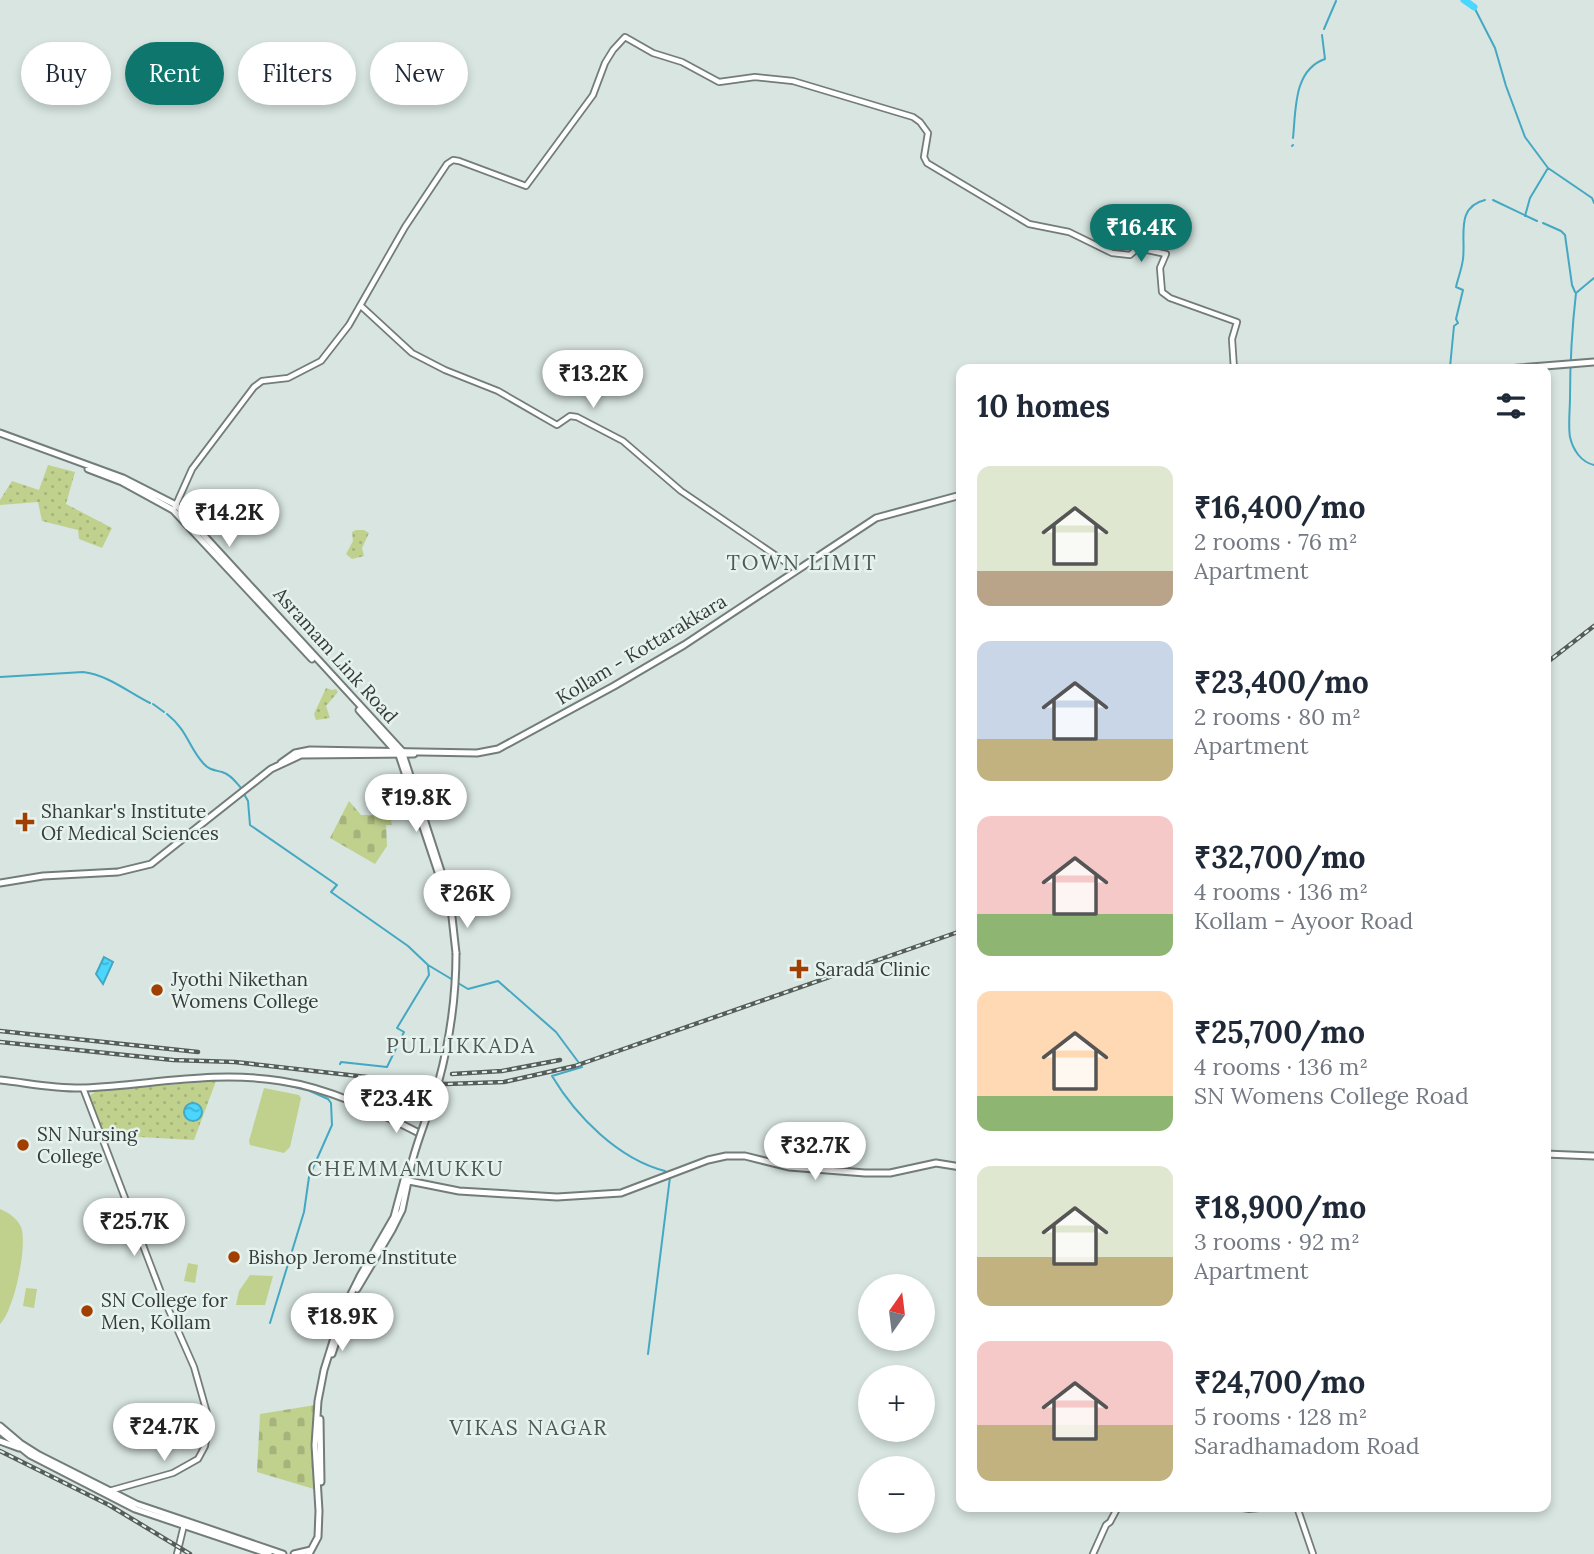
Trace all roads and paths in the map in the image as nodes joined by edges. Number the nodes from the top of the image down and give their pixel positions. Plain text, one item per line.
1 (360, 306) junction
2 (1594, 362) edge
3 (1234, 364) edge
4 (1551, 365) edge
5 (0, 435) edge
6 (956, 496) edge
7 (174, 508) junction
8 (798, 571) junction
9 (401, 753) junction
10 (1, 881) edge
11 (0, 1080) edge
12 (83, 1088) junction
13 (419, 1133) junction
14 (1551, 1154) edge
15 (1594, 1156) edge
16 (956, 1166) edge
17 (406, 1180) junction
18 (0, 1426) edge
19 (2, 1431) edge
20 (0, 1441) edge
21 (19, 1448) junction
22 (108, 1493) junction
23 (1115, 1512) edge
24 (1299, 1512) edge
25 (184, 1525) junction
26 (313, 1552) edge
27 (177, 1554) edge
28 (269, 1554) edge
29 (284, 1554) edge
30 (294, 1554) edge
31 (1093, 1554) edge
32 (1313, 1554) edge

1 - 3 street
1 - 7 street
1 - 8 street
2 - 4 main road
5 - 7 main road, Asramam Link Road
6 - 8 main road, Kollam - Kottarakkara
7 - 9 main road, Asramam Link Road
8 - 9 main road, Kollam - Kottarakkara
9 - 10 main road, Kollam - Kottarakkara
9 - 13 main road, bridge
11 - 12 main road
12 - 13 main road
12 - 22 street
13 - 17 main road, bridge
14 - 15 main road
16 - 17 main road
17 - 26 main road
17 - 26 main road
18 - 19 main road
19 - 21 main road
19 - 22 main road
20 - 21 main road
21 - 22 main road
22 - 25 main road
22 - 29 main road
23 - 31 street
24 - 32 street
25 - 27 street
25 - 28 main road
26 - 30 main road

